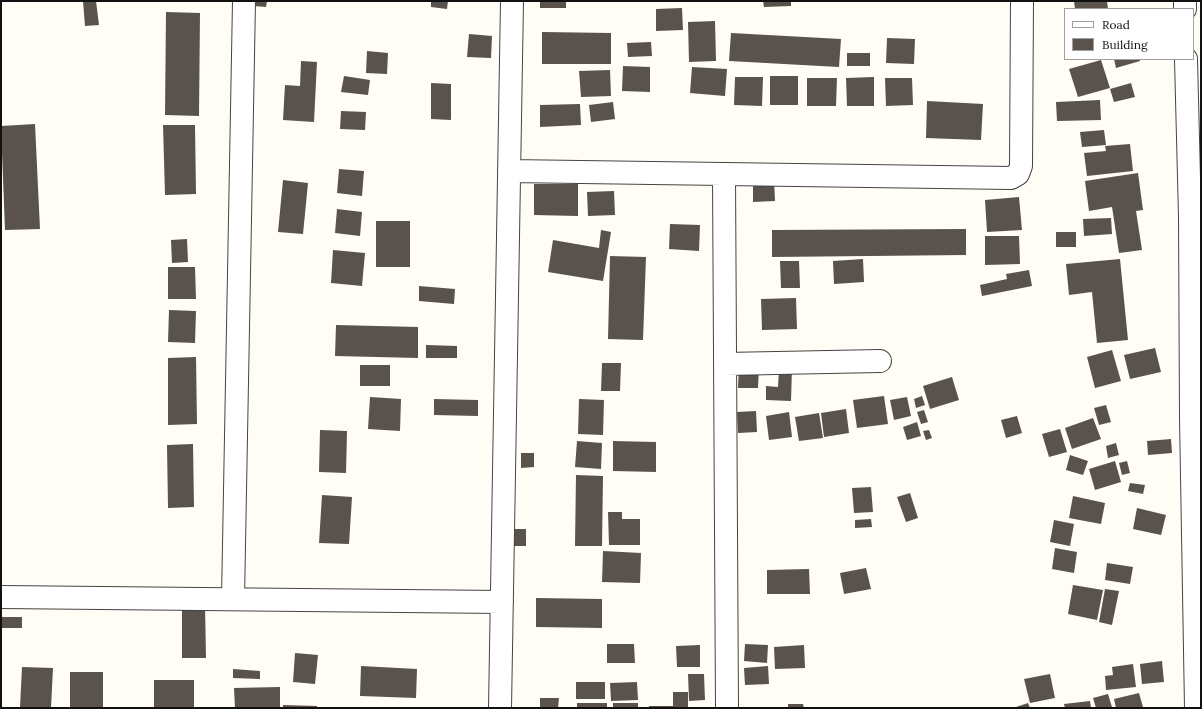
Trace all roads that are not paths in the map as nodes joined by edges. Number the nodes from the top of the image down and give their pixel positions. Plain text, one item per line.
1 (244, 1) edge
2 (512, 1) edge
3 (1022, 1) edge
4 (1186, 60) edge
5 (509, 171) junction
6 (724, 175) junction
7 (880, 361) dead end
8 (725, 364) junction
9 (1, 597) edge
10 (233, 599) junction
11 (502, 602) junction
12 (500, 708) edge
13 (726, 708) edge
14 (1196, 708) edge

1 - 10 street
2 - 5 street
3 - 6 street
4 - 14 street
5 - 6 street
5 - 11 street
6 - 8 street
7 - 8 street
8 - 13 street
9 - 10 street
10 - 11 street
11 - 12 street

